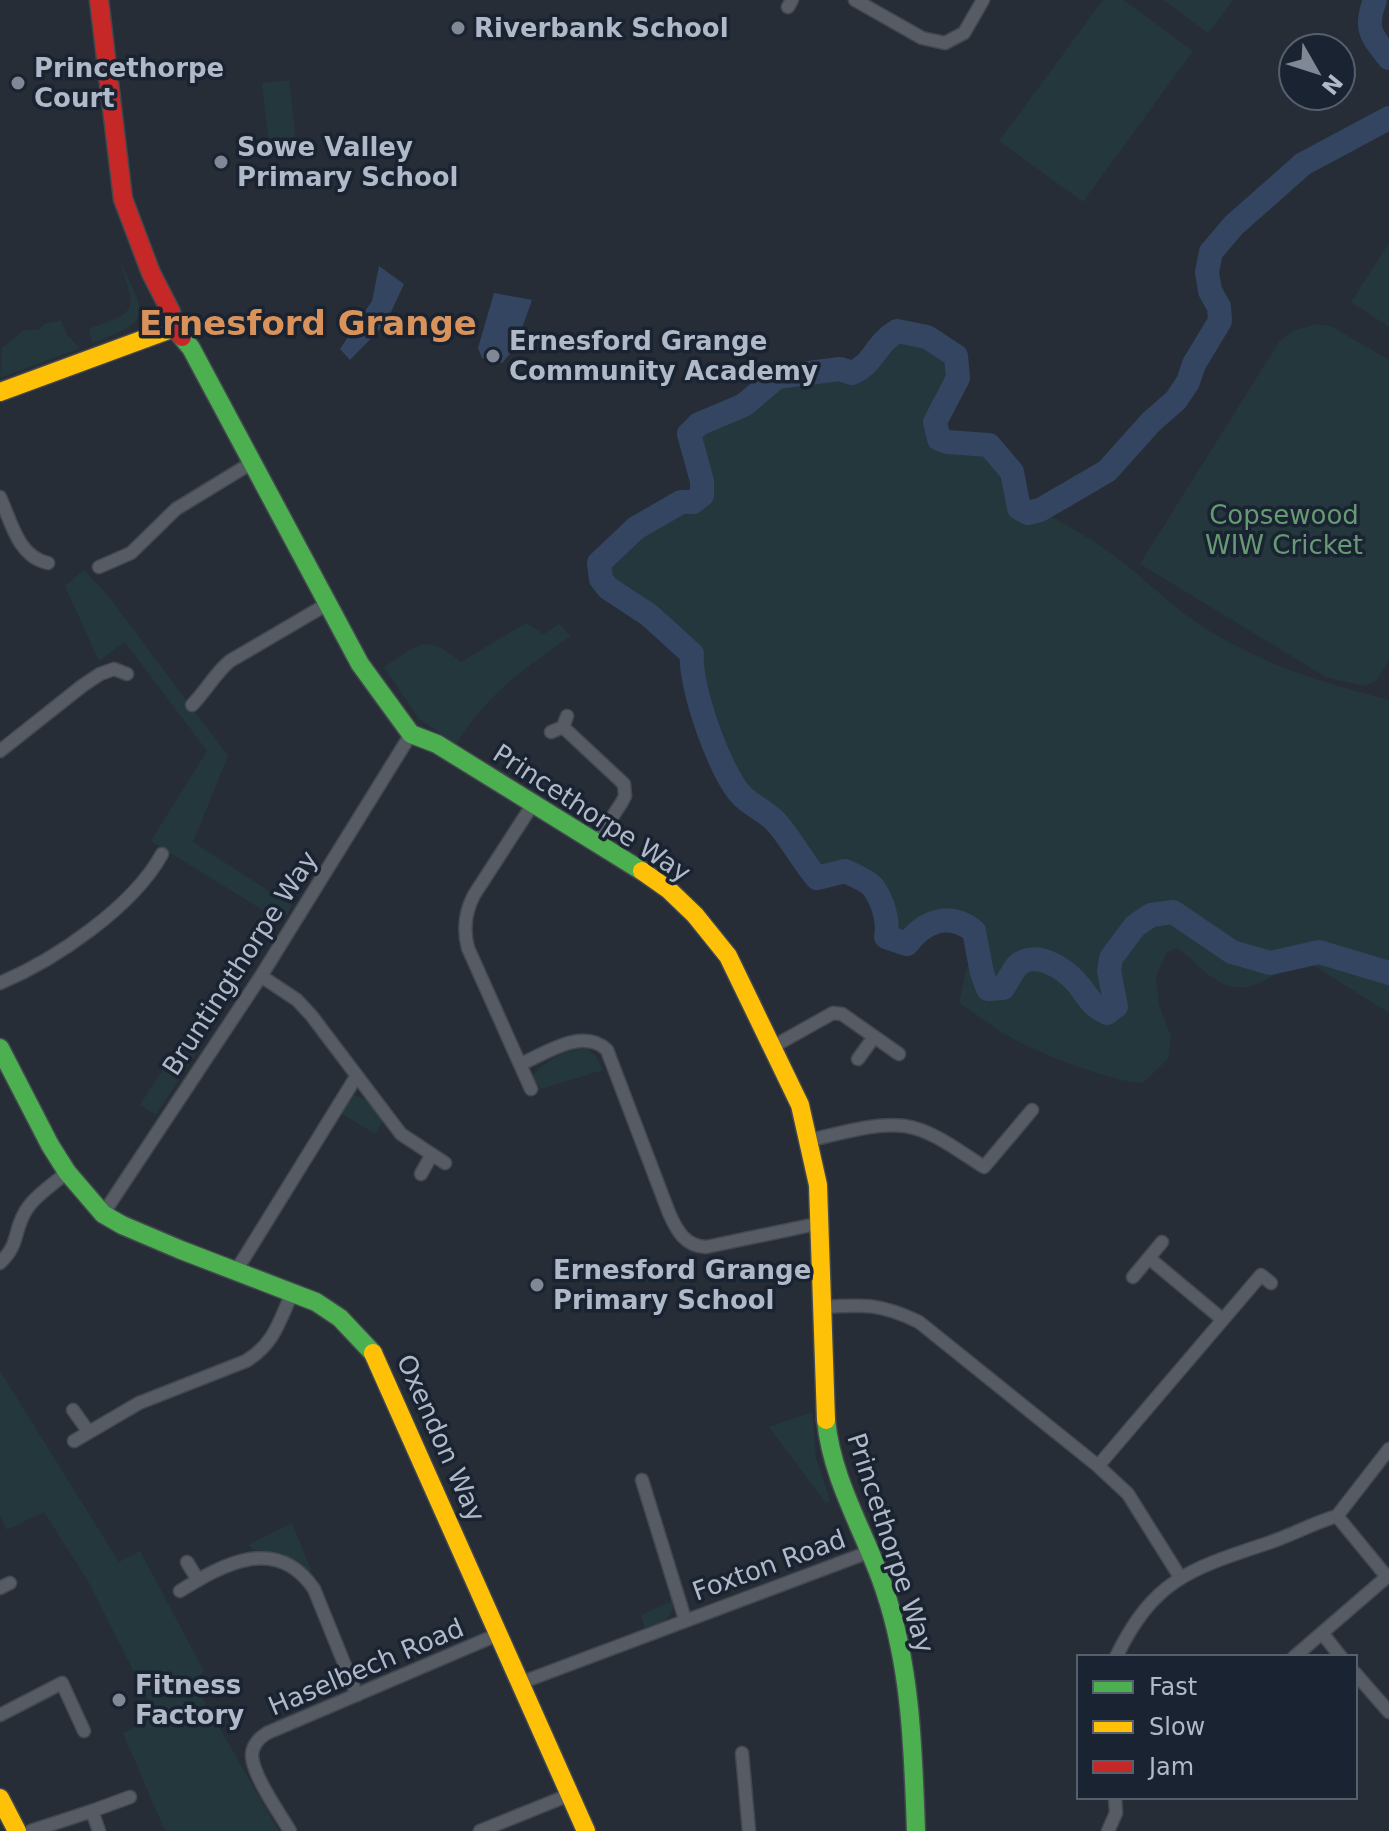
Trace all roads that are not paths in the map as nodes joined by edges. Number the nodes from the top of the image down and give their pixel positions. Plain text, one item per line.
1 (99, 0) edge
2 (855, 0) edge
3 (983, 0) edge
4 (174, 328) junction
5 (0, 392) edge
6 (253, 462) junction
7 (0, 497) edge
8 (48, 563) dead end
9 (99, 567) dead end
10 (329, 603) junction
11 (127, 674) dead end
12 (192, 705) dead end
13 (551, 732) dead end
14 (411, 734) junction
15 (0, 751) edge
16 (533, 804) junction
17 (596, 842) junction
18 (162, 854) dead end
19 (261, 976) junction
20 (0, 983) edge
21 (874, 1037) junction
22 (774, 1046) junction
23 (0, 1048) edge
24 (899, 1054) dead end
25 (858, 1059) dead end
26 (521, 1064) junction
27 (6, 1076) edge
28 (356, 1077) junction
29 (531, 1089) dead end
30 (1032, 1110) dead end
31 (810, 1140) junction
32 (431, 1156) junction
33 (445, 1163) dead end
34 (67, 1172) junction
35 (421, 1174) dead end
36 (103, 1214) junction
37 (821, 1223) junction
38 (1162, 1242) dead end
39 (1149, 1258) junction
40 (0, 1263) edge
41 (236, 1271) junction
42 (1133, 1277) dead end
43 (1271, 1283) dead end
44 (292, 1293) junction
45 (824, 1307) junction
46 (1222, 1319) junction
47 (73, 1410) dead end
48 (88, 1431) junction
49 (74, 1441) dead end
50 (1389, 1449) edge
51 (1098, 1466) junction
52 (642, 1480) dead end
53 (1337, 1516) junction
54 (869, 1552) junction
55 (187, 1562) dead end
56 (1388, 1576) edge
57 (1180, 1577) junction
58 (198, 1580) junction
59 (180, 1591) dead end
60 (685, 1619) junction
61 (1322, 1633) junction
62 (499, 1634) junction
63 (1117, 1655) edge
64 (1296, 1655) edge
65 (1339, 1655) edge
66 (1357, 1675) edge
67 (520, 1683) junction
68 (357, 1695) junction
69 (1389, 1712) edge
70 (0, 1715) edge
71 (84, 1731) dead end
72 (742, 1753) dead end
73 (569, 1795) junction
74 (130, 1797) dead end
75 (0, 1798) edge
76 (1115, 1799) edge
77 (92, 1811) junction
78 (17, 1831) edge
79 (31, 1831) edge
80 (99, 1831) edge
81 (290, 1831) edge
82 (480, 1831) edge
83 (586, 1831) edge
84 (749, 1831) edge
85 (916, 1831) edge
86 (1108, 1831) edge

1 - 4 street, Princethorpe Way
2 - 3 street
4 - 5 street
4 - 6 street, Princethorpe Way
6 - 9 street
6 - 10 street, Princethorpe Way
7 - 8 street
10 - 12 street
10 - 14 street, Princethorpe Way
11 - 15 street
13 - 17 street
14 - 16 street, Princethorpe Way
14 - 19 street, Bruntingthorpe Way
16 - 17 street, Princethorpe Way
16 - 26 street
17 - 22 street, Princethorpe Way
18 - 20 street
19 - 28 street
19 - 36 street, Bruntingthorpe Way
21 - 22 street
21 - 24 street
21 - 25 street
22 - 31 street, Princethorpe Way
23 - 27 street, Oxendon Way
26 - 29 street
26 - 37 street
27 - 34 street, Oxendon Way
28 - 32 street
28 - 41 street
30 - 31 street
31 - 37 street, Princethorpe Way
32 - 33 street
32 - 35 street
34 - 36 street, Oxendon Way
34 - 40 street
36 - 41 street, Oxendon Way
37 - 45 street, Princethorpe Way
38 - 39 street
39 - 42 street
39 - 46 street
41 - 44 street, Oxendon Way
43 - 46 street
44 - 48 street
44 - 62 street, Oxendon Way
45 - 51 street
45 - 54 street, Princethorpe Way
46 - 51 street
47 - 48 street
48 - 49 street
50 - 53 street
51 - 57 street
52 - 60 street, Foxton Road
53 - 56 street
53 - 57 street
54 - 60 street, Foxton Road
54 - 85 street, Princethorpe Way
55 - 58 street
56 - 61 street
57 - 63 street
58 - 59 street
58 - 68 street
60 - 67 street, Foxton Road
61 - 64 street
61 - 65 street
62 - 67 street, Oxendon Way
62 - 68 street, Haselbech Road
66 - 69 street
67 - 73 street, Oxendon Way
68 - 81 street, Haselbech Road
70 - 71 street
72 - 84 street
73 - 82 street
73 - 83 street, Oxendon Way
74 - 77 street
75 - 78 street
76 - 86 street
77 - 79 street
77 - 80 street

